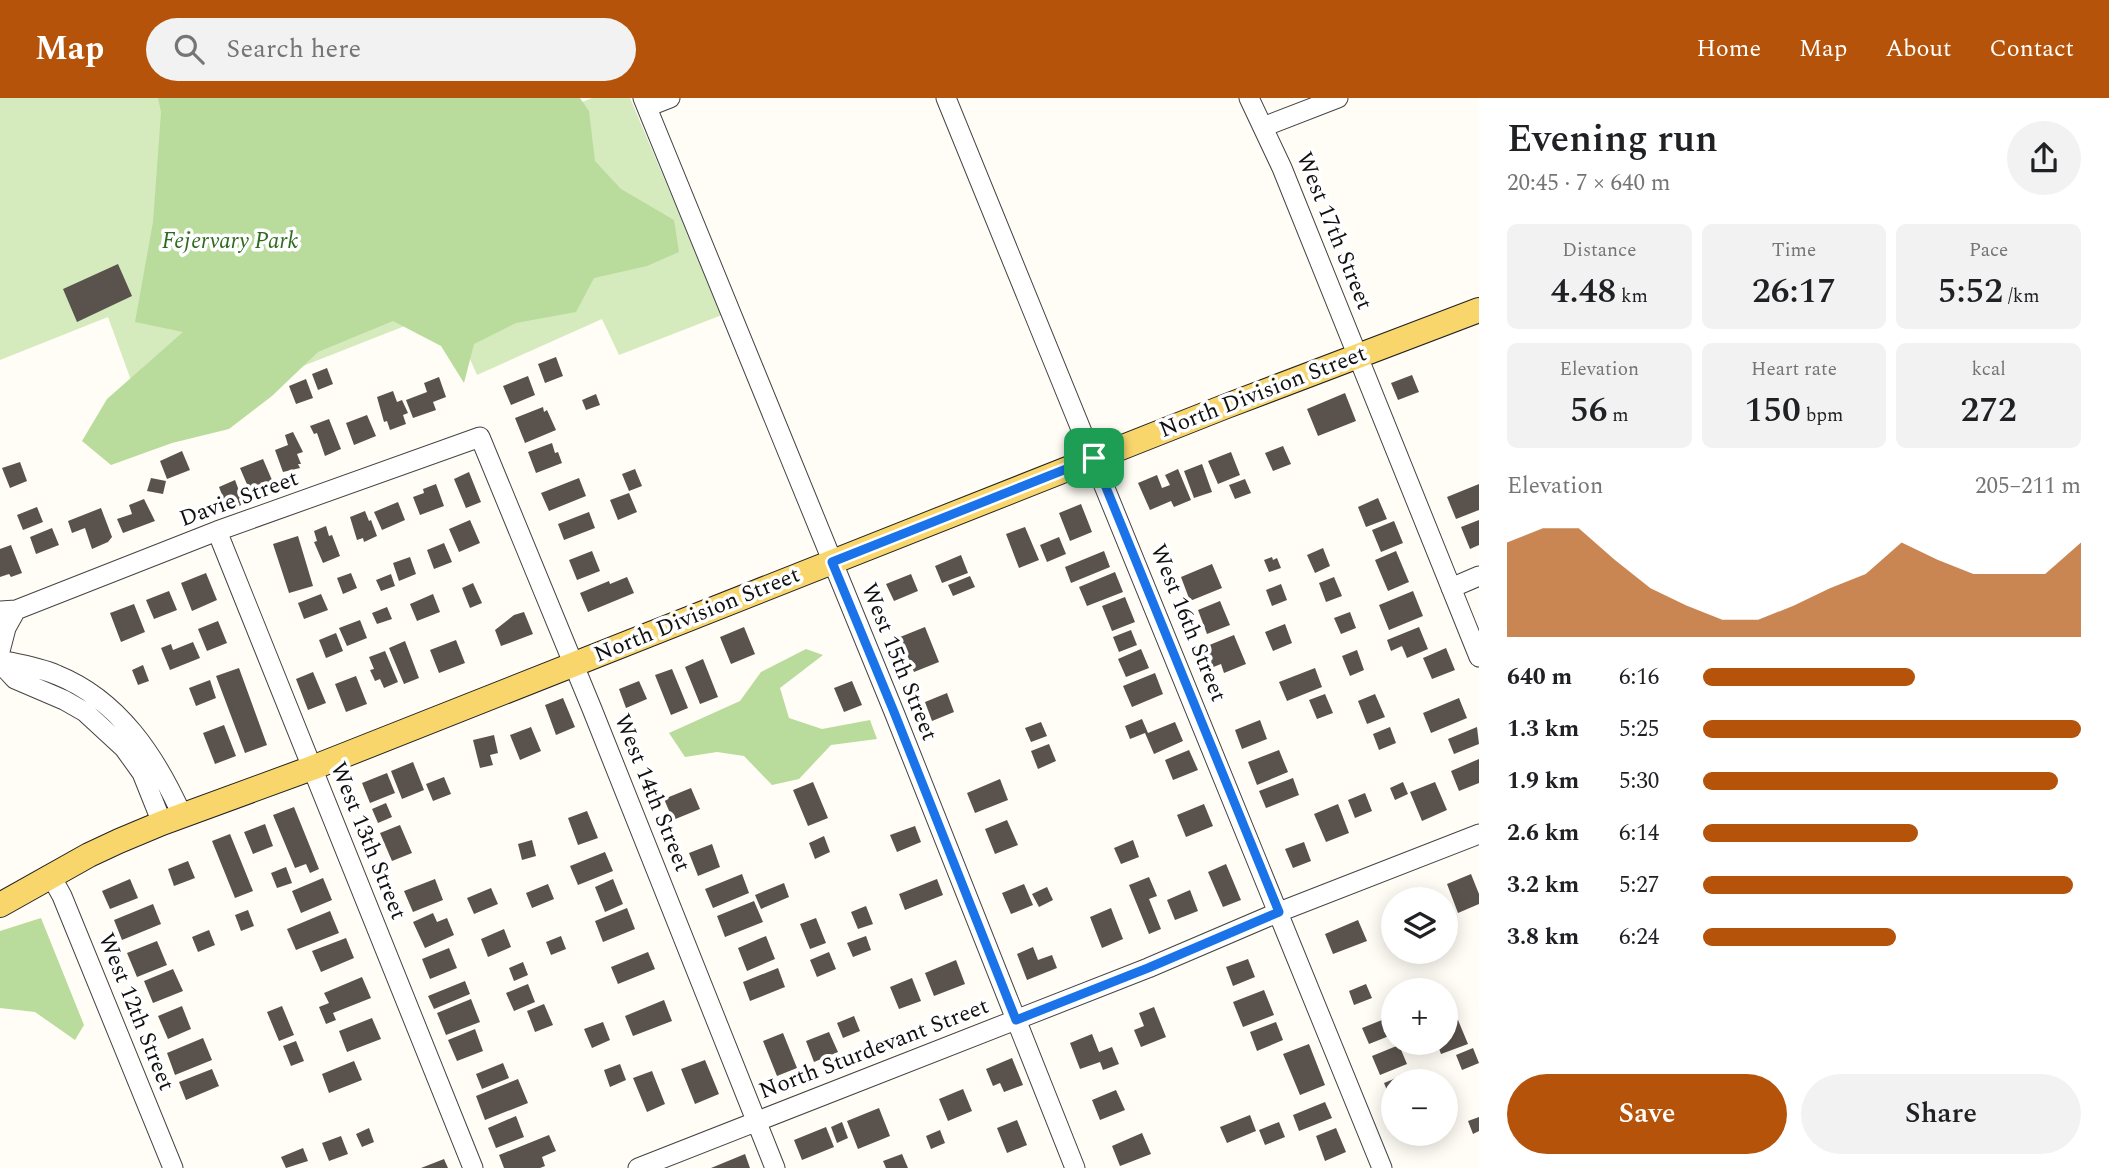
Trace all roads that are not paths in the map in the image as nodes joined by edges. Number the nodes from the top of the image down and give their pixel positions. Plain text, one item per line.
1 (670, 98) edge
2 (946, 98) edge
3 (1249, 98) edge
4 (1338, 98) edge
5 (645, 103) edge
6 (1262, 127) junction
7 (1479, 310) edge
8 (1358, 356) junction
9 (480, 437) joint
10 (1094, 458) junction
11 (218, 531) junction
12 (832, 562) junction
13 (1479, 576) edge
14 (1451, 588) junction
15 (8, 611) edge
16 (0, 651) edge
17 (1479, 657) edge
18 (0, 662) edge
19 (573, 664) junction
20 (312, 768) junction
21 (172, 819) junction
22 (1479, 834) edge
23 (51, 876) junction
24 (0, 905) edge
25 (1279, 912) junction
26 (1016, 1020) junction
27 (756, 1121) junction
28 (173, 1168) edge
29 (473, 1168) edge
30 (638, 1168) edge
31 (775, 1168) edge
32 (1075, 1168) edge
33 (1382, 1168) edge

1 - 5 street
2 - 10 street, West 16th Street
3 - 6 street, West 17th Street
4 - 6 street
5 - 12 street, West 15th Street
6 - 8 street, West 17th Street
7 - 8 main road, North Division Street
8 - 10 main road, North Division Street
8 - 14 street, West 17th Street
9 - 11 street, Davie Street
9 - 19 street, West 14th Street
10 - 12 main road, North Division Street
10 - 25 street, West 16th Street
11 - 15 street, Davie Street
11 - 20 street, West 13th Street
12 - 19 main road, North Division Street
12 - 26 street, West 15th Street
13 - 14 street
14 - 17 street, West 17th Street
15 - 16 street, Davie Street
18 - 21 street
19 - 20 main road, North Division Street
19 - 27 street, West 14th Street
20 - 21 main road, North Division Street
20 - 29 street, West 13th Street
21 - 23 main road, North Division Street
22 - 25 street, North Sturdevant Street
23 - 24 main road, North Division Street
23 - 28 street, West 12th Street
25 - 26 street, North Sturdevant Street
25 - 33 street, West 16th Street
26 - 27 street, North Sturdevant Street
26 - 32 street, West 15th Street
27 - 30 street, North Sturdevant Street
27 - 31 street, West 14th Street

